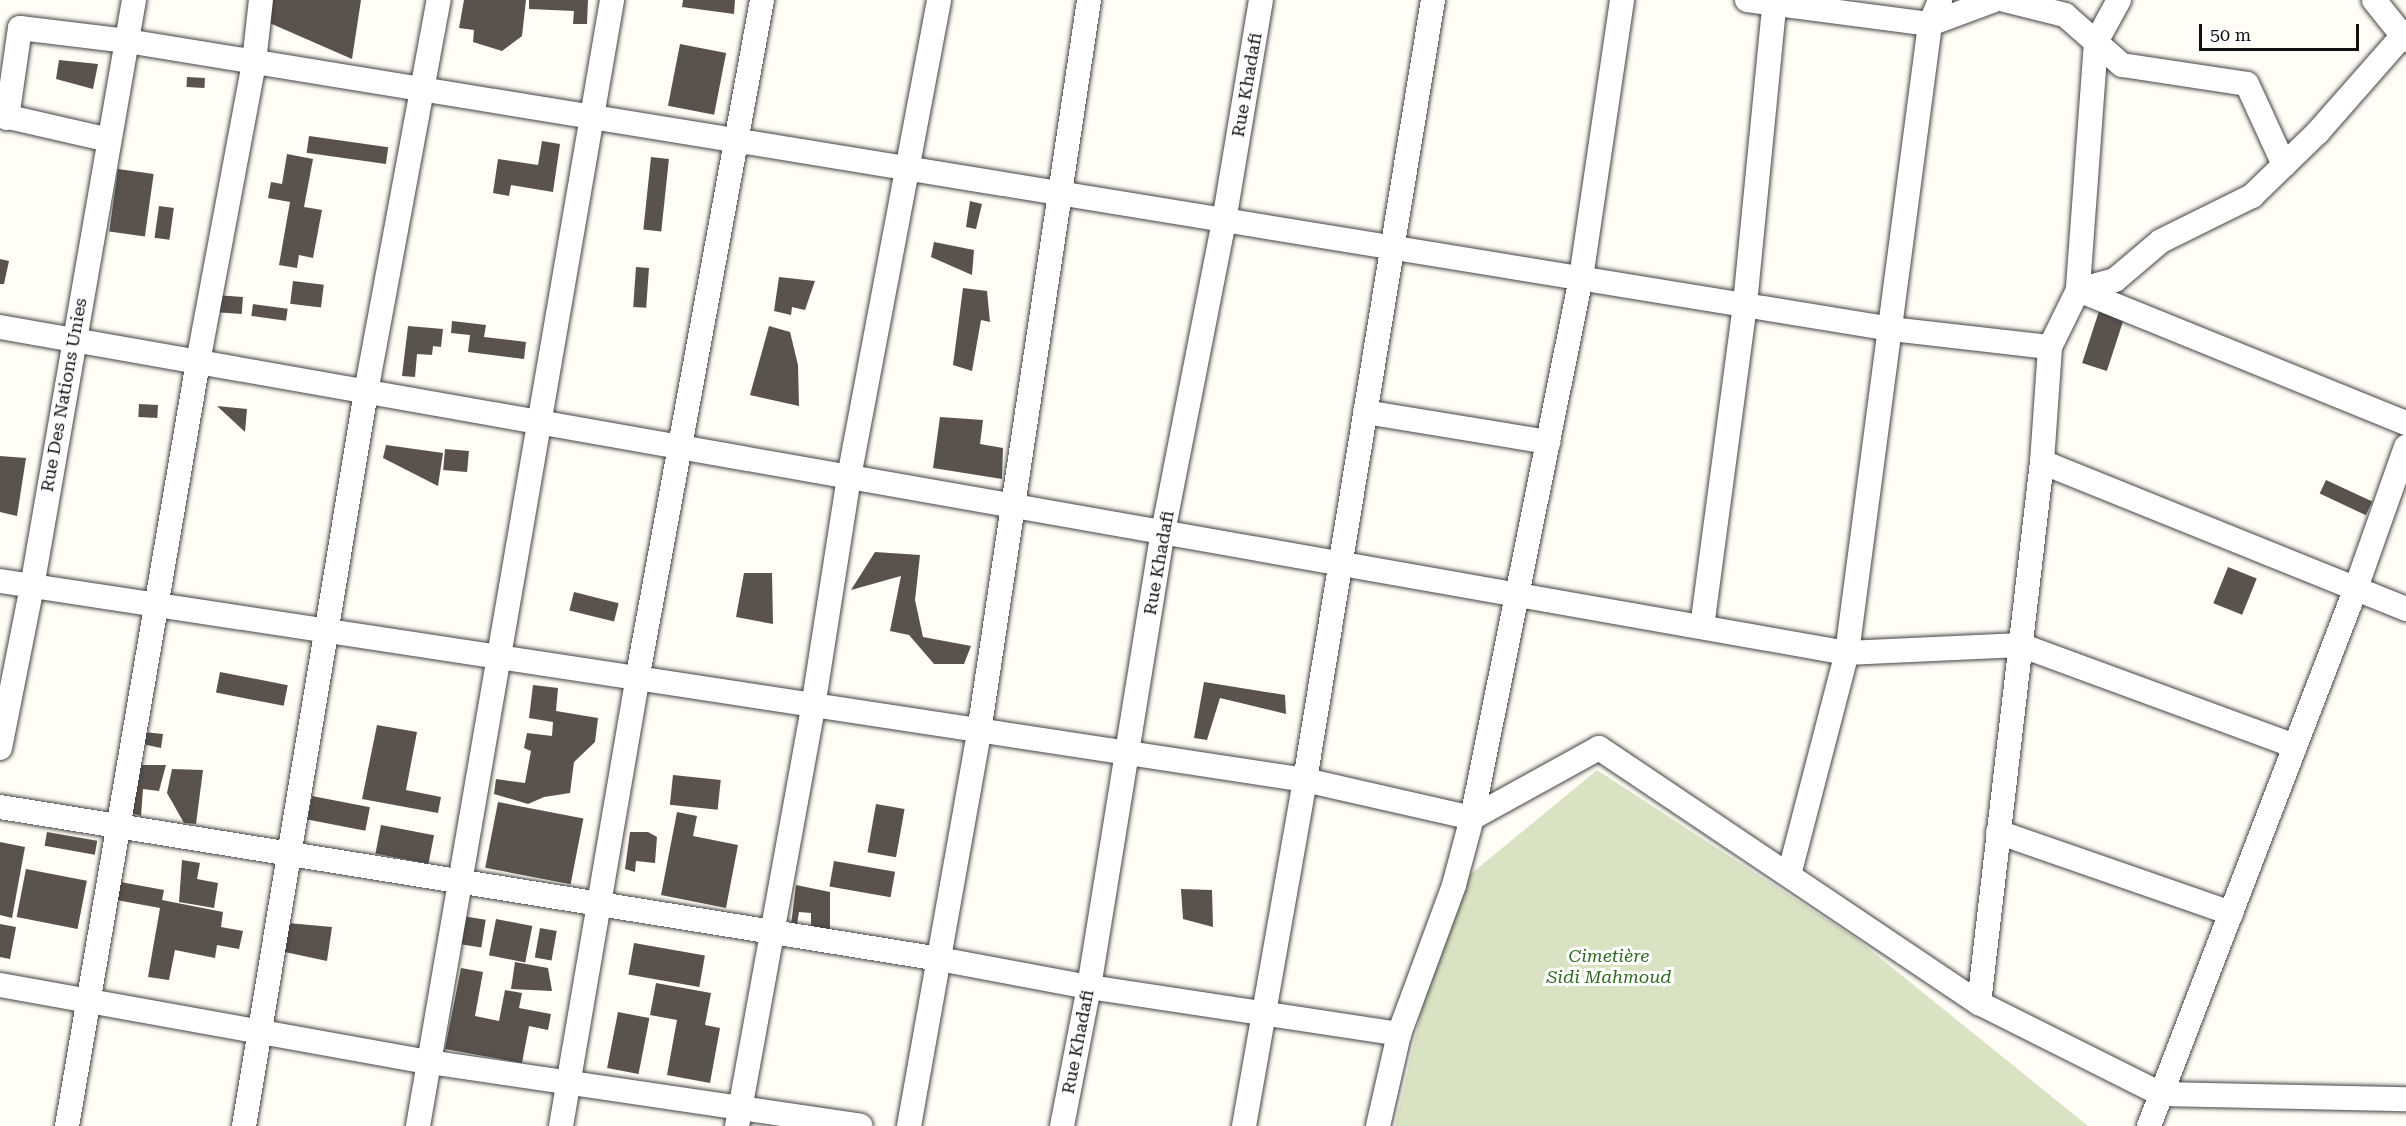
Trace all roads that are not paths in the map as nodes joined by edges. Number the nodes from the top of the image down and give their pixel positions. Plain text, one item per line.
1 (134, 0) edge
2 (261, 0) edge
3 (439, 0) edge
4 (612, 0) edge
5 (762, 0) edge
6 (939, 0) edge
7 (1089, 0) edge
8 (1261, 0) edge
9 (1433, 0) edge
10 (1622, 0) edge
11 (1747, 0) edge
12 (1940, 0) edge
13 (1995, 0) edge
14 (2005, 0) edge
15 (2119, 0) edge
16 (2374, 0) edge
17 (1775, 2) edge
18 (1930, 24) junction
19 (2406, 36) edge
20 (127, 41) junction
21 (2096, 42) junction
22 (254, 62) junction
23 (423, 89) junction
24 (4, 116) edge
25 (591, 116) junction
26 (109, 140) junction
27 (736, 140) junction
28 (2284, 165) junction
29 (907, 170) junction
30 (1060, 193) junction
31 (1224, 221) junction
32 (1392, 247) junction
33 (1581, 278) junction
34 (2078, 290) junction
35 (1745, 304) junction
36 (0, 327) edge
37 (1892, 329) junction
38 (73, 340) junction
39 (2050, 346) junction
40 (198, 362) junction
41 (366, 392) junction
42 (1365, 412) junction
43 (538, 422) junction
44 (2406, 423) edge
45 (1549, 442) junction
46 (680, 447) junction
47 (2406, 447) edge
48 (2042, 462) junction
49 (849, 477) junction
50 (1011, 506) junction
51 (1163, 532) junction
52 (1340, 564) junction
53 (0, 581) edge
54 (32, 587) junction
55 (2356, 588) junction
56 (1519, 595) junction
57 (159, 606) junction
58 (2406, 609) edge
59 (1702, 627) junction
60 (325, 632) junction
61 (2020, 645) junction
62 (1847, 653) junction
63 (501, 659) junction
64 (637, 680) junction
65 (813, 707) junction
66 (979, 732) junction
67 (2295, 746) junction
68 (0, 748) edge
69 (1127, 754) junction
70 (1305, 780) junction
71 (0, 807) edge
72 (1472, 818) junction
73 (120, 826) junction
74 (1998, 832) junction
75 (289, 853) junction
76 (1789, 875) junction
77 (461, 881) junction
78 (599, 904) junction
79 (2230, 913) junction
80 (772, 932) junction
81 (939, 959) junction
82 (0, 984) edge
83 (1089, 987) junction
84 (90, 1000) junction
85 (1979, 1003) junction
86 (1265, 1012) junction
87 (260, 1031) junction
88 (1399, 1034) junction
89 (429, 1062) junction
90 (568, 1083) junction
91 (2161, 1094) junction
92 (2406, 1099) edge
93 (739, 1116) edge
94 (67, 1126) edge
95 (244, 1126) edge
96 (418, 1126) edge
97 (561, 1126) edge
98 (860, 1126) edge
99 (909, 1126) edge
100 (1062, 1126) edge
101 (1244, 1126) edge
102 (1378, 1126) edge
103 (2149, 1126) edge

1 - 20 street, Rue Des Nations Unies
2 - 22 street
3 - 23 street
4 - 25 street
5 - 27 street
6 - 29 street
7 - 30 street
8 - 31 street, Rue Khadafi
9 - 32 street
10 - 33 street
11 - 17 street
12 - 18 street
13 - 18 street
14 - 21 street
15 - 21 street
16 - 19 street
17 - 18 street
17 - 35 street
18 - 37 street
19 - 28 street
20 - 22 street
20 - 24 street
20 - 26 street, Rue Des Nations Unies
21 - 28 street
21 - 34 street
22 - 23 street
22 - 40 street
23 - 25 street
23 - 41 street
24 - 26 street
25 - 27 street
25 - 43 street
26 - 38 street, Rue Des Nations Unies
27 - 29 street
27 - 46 street
28 - 34 street
29 - 30 street
29 - 49 street
30 - 31 street
30 - 50 street
31 - 32 street
31 - 51 street, Rue Khadafi
32 - 33 street
32 - 42 street
33 - 35 street
33 - 45 street
34 - 39 street
34 - 44 street
35 - 37 street
35 - 59 street
36 - 38 street
37 - 39 street
37 - 62 street
38 - 40 street
38 - 54 street, Rue Des Nations Unies
39 - 48 street
40 - 41 street
40 - 57 street
41 - 43 street
41 - 60 street
42 - 45 street
42 - 52 street
43 - 46 street
43 - 63 street
45 - 56 street
46 - 49 street
46 - 64 street
47 - 55 street
48 - 55 street
48 - 61 street
49 - 50 street
49 - 65 street
50 - 51 street
50 - 66 street
51 - 52 street
51 - 69 street, Rue Khadafi
52 - 56 street
52 - 70 street
53 - 54 street
54 - 57 street
54 - 68 street, Rue Des Nations Unies
55 - 58 street
55 - 67 street
56 - 59 street
56 - 72 street
57 - 60 street
57 - 73 street
59 - 62 street
60 - 63 street
60 - 75 street
61 - 62 street
61 - 67 street
61 - 74 street
62 - 76 street
63 - 64 street
63 - 77 street
64 - 65 street
64 - 78 street
65 - 66 street
65 - 80 street
66 - 69 street
66 - 81 street
67 - 79 street
69 - 70 street
69 - 83 street, Rue Khadafi
70 - 72 street
70 - 86 street
71 - 73 street
72 - 76 street
72 - 88 street
73 - 75 street
73 - 84 street
74 - 79 street
74 - 85 street
75 - 77 street
75 - 87 street
76 - 85 street
77 - 78 street
77 - 89 street
78 - 80 street
78 - 90 street
79 - 91 street
80 - 81 street
80 - 93 street
81 - 83 street
81 - 99 street
82 - 84 street
83 - 86 street
83 - 100 street, Rue Khadafi
84 - 87 street
84 - 94 street
85 - 91 street
86 - 88 street
86 - 101 street
87 - 89 street
87 - 95 street
88 - 102 street
89 - 90 street
89 - 96 street
90 - 93 street
90 - 97 street
91 - 92 street
91 - 103 street
93 - 98 street

